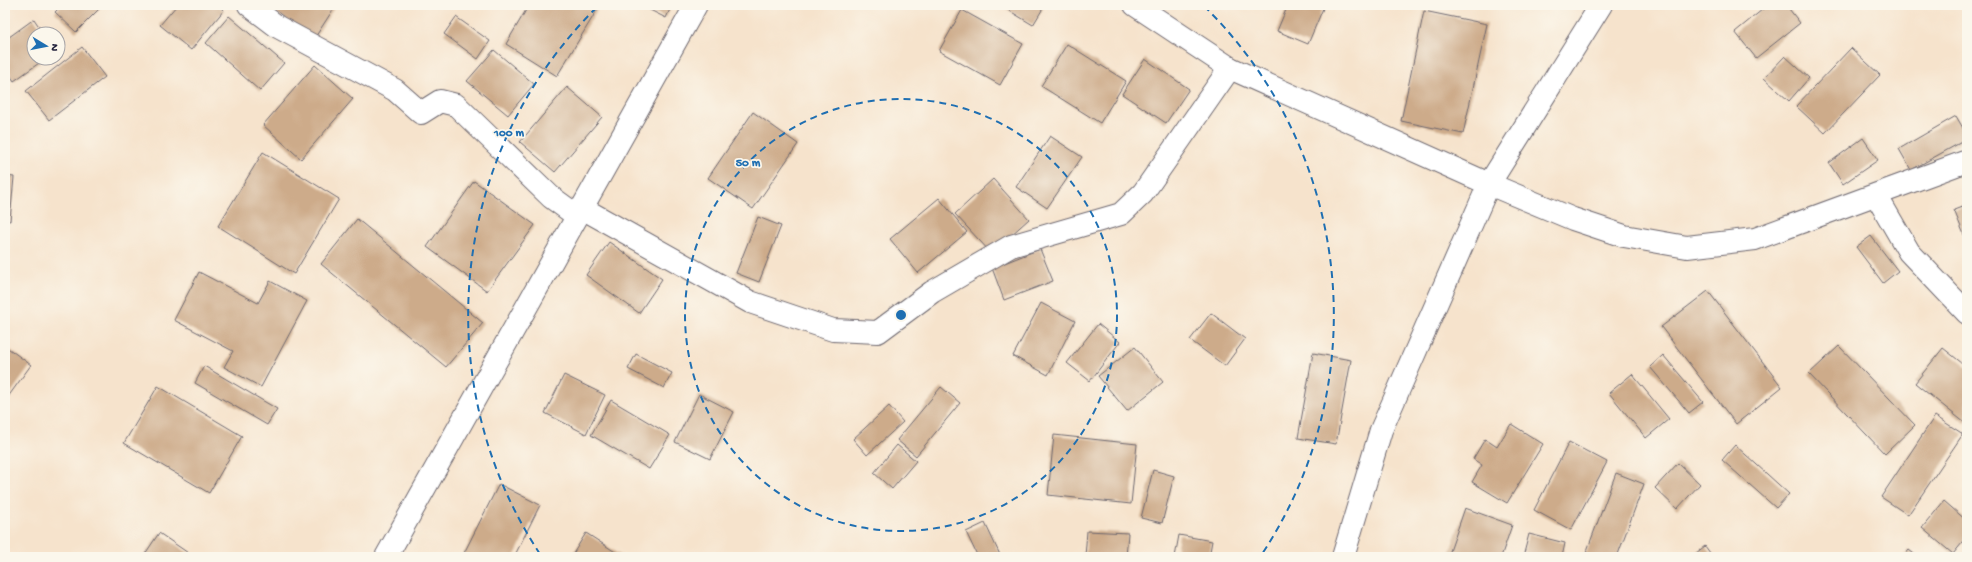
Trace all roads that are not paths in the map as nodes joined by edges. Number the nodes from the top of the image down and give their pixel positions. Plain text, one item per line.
1 (250, 5) edge
2 (696, 5) edge
3 (1135, 5) edge
4 (1601, 5) edge
5 (1230, 68) junction
6 (1967, 161) edge
7 (1489, 184) junction
8 (1876, 195) junction
9 (580, 212) junction
10 (1967, 313) edge
11 (386, 557) edge
12 (1343, 557) edge

1 - 9 street
2 - 9 street
3 - 5 street
4 - 7 street
5 - 7 street
5 - 9 street
6 - 8 street
7 - 8 street
7 - 12 street
8 - 10 street
9 - 11 street

